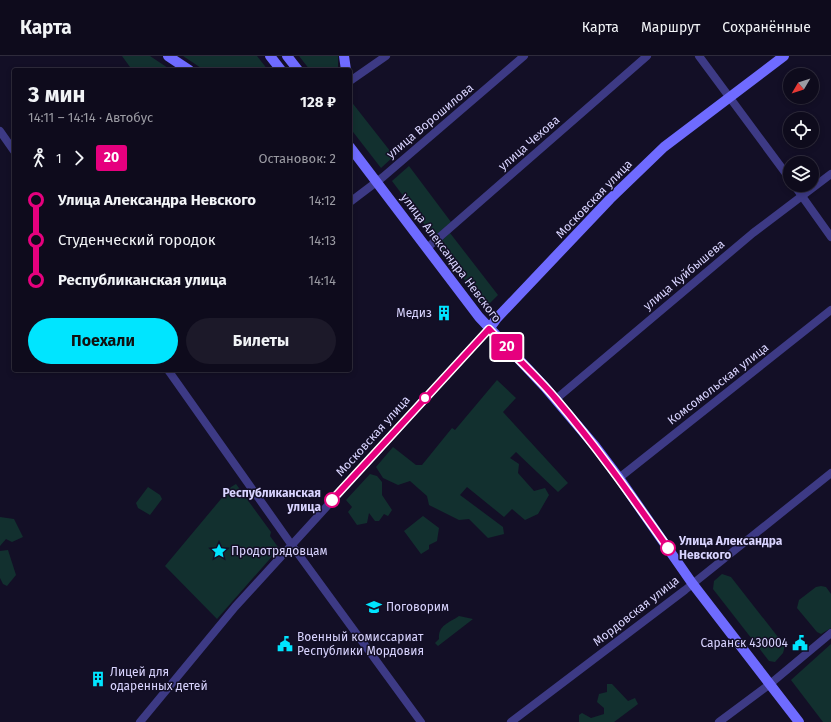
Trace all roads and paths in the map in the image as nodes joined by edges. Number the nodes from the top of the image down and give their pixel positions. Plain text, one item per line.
1 (168, 56) edge
2 (270, 56) edge
3 (287, 56) edge
4 (344, 56) edge
5 (386, 56) edge
6 (524, 56) edge
7 (647, 56) edge
8 (699, 56) edge
9 (784, 56) edge
10 (186, 68) edge
11 (279, 68) edge
12 (296, 68) edge
13 (346, 68) edge
14 (352, 80) edge
15 (730, 96) junction
16 (0, 132) edge
17 (12, 148) edge
18 (352, 150) edge
19 (783, 169) edge
20 (831, 174) edge
21 (376, 181) junction
22 (799, 192) edge
23 (802, 196) junction
24 (352, 200) edge
25 (831, 237) edge
26 (427, 248) junction
27 (831, 310) edge
28 (489, 329) junction
29 (169, 372) edge
30 (556, 399) junction
31 (831, 473) edge
32 (619, 478) junction
33 (291, 544) junction
34 (692, 583) junction
35 (831, 634) edge
36 (770, 684) junction
37 (140, 722) edge
38 (421, 722) edge
39 (510, 722) edge
40 (718, 722) edge
41 (799, 722) edge

1 - 10 main road
2 - 11 main road
3 - 12 main road
4 - 13 main road
5 - 14 street
6 - 21 street, улица Ворошилова
7 - 26 street, улица Чехова
8 - 15 street
9 - 15 main road, Московская улица
15 - 19 street
15 - 28 main road, Московская улица
16 - 17 street
18 - 21 main road, улица Александра Невского
20 - 23 street, улица Куйбышева
21 - 24 street, улица Ворошилова
21 - 26 main road, улица Александра Невского
22 - 23 street
23 - 25 street
23 - 30 street, улица Куйбышева
26 - 28 main road, улица Александра Невского
27 - 32 street, Комсомольская улица
28 - 30 main road, улица Александра Невского
28 - 33 street, Московская улица
29 - 33 street
30 - 32 main road, улица Александра Невского
31 - 34 street, Мордовская улица
32 - 34 main road, улица Александра Невского
33 - 37 street, Московская улица
33 - 38 street
34 - 36 main road, улица Александра Невского
34 - 39 street, Мордовская улица
35 - 36 street
36 - 40 street
36 - 41 main road, улица Александра Невского

